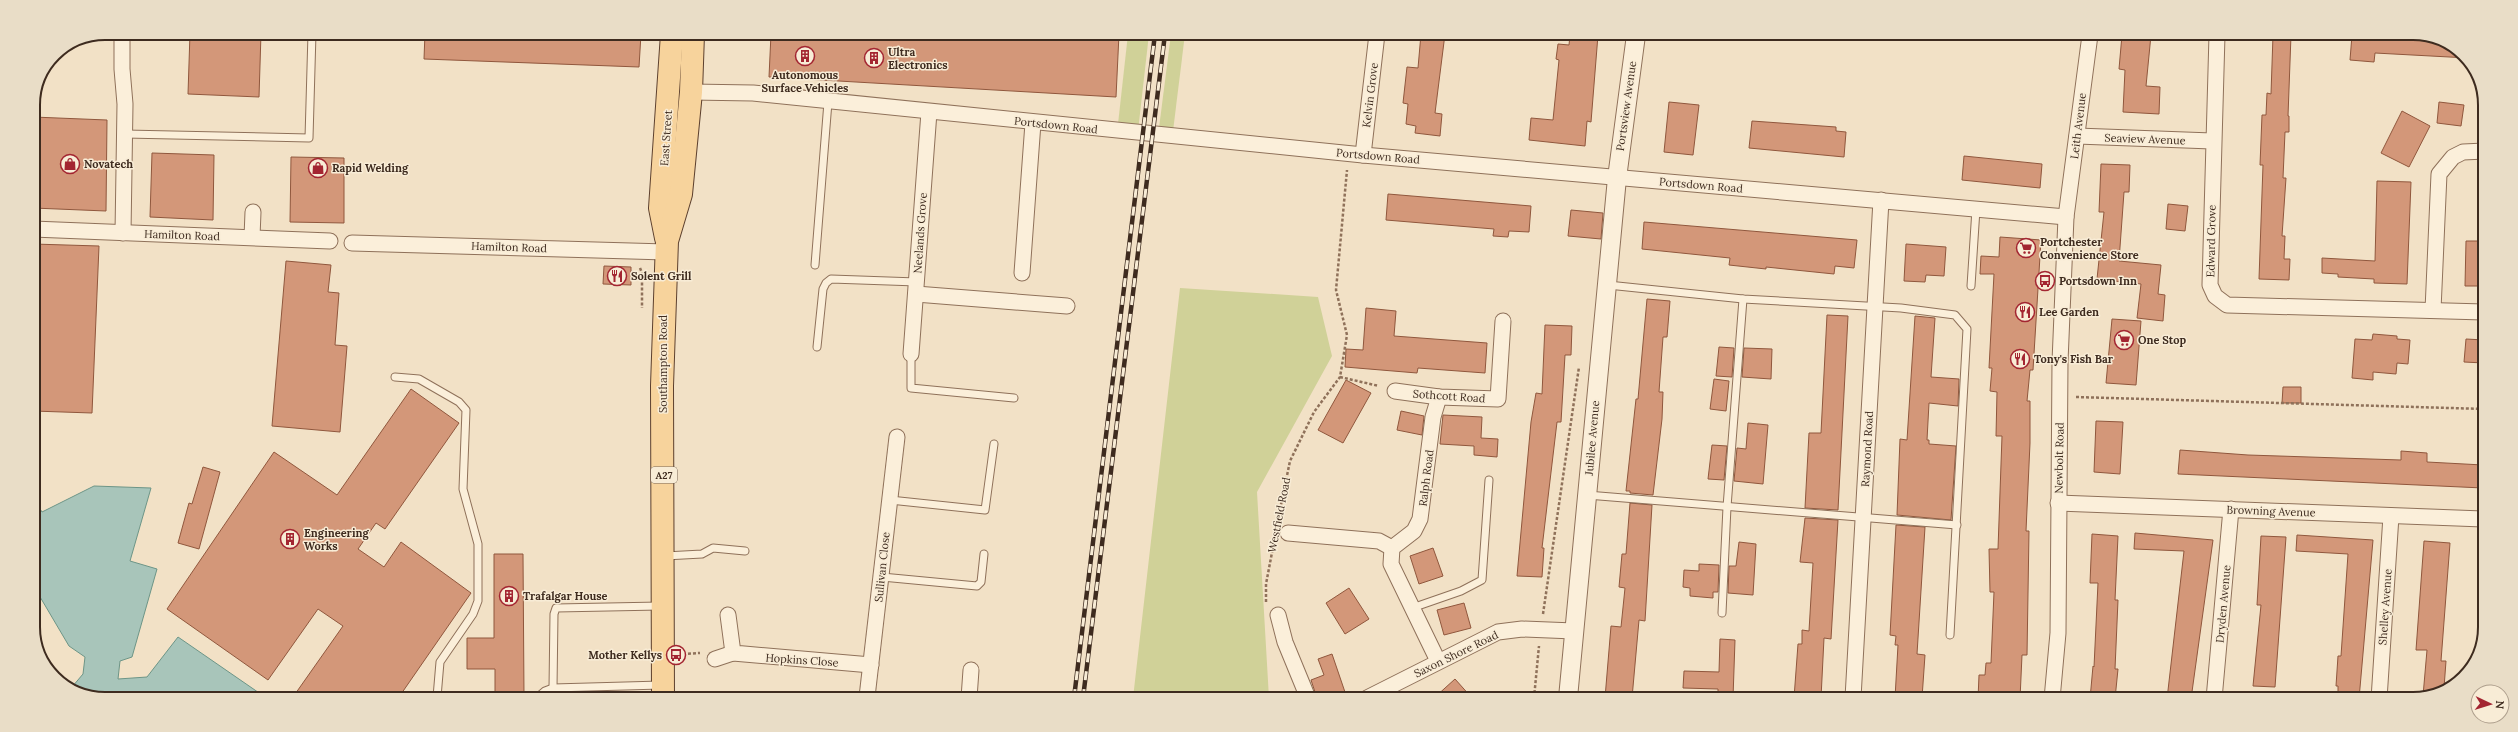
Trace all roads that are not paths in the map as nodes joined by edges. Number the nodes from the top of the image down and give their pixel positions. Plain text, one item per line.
1 (122, 40) edge
2 (312, 40) edge
3 (672, 40) edge
4 (694, 40) edge
5 (1376, 40) edge
6 (1635, 40) edge
7 (2089, 40) edge
8 (2217, 40) edge
9 (691, 92) junction
10 (828, 102) junction
11 (929, 112) junction
12 (1033, 123) junction
13 (125, 134) junction
14 (2077, 136) junction
15 (2212, 141) junction
16 (2478, 151) edge
17 (1355, 154) junction
18 (1616, 178) junction
19 (1881, 200) junction
20 (1976, 209) junction
21 (253, 212) dead end
22 (2066, 217) junction
23 (40, 229) edge
24 (123, 233) junction
25 (252, 237) junction
26 (330, 241) dead end
27 (352, 243) dead end
28 (666, 247) junction
29 (815, 265) dead end
30 (1022, 273) dead end
31 (1606, 285) junction
32 (1971, 286) dead end
33 (916, 288) junction
34 (1743, 299) junction
35 (1067, 306) dead end
36 (1875, 306) junction
37 (2433, 310) junction
38 (2478, 312) edge
39 (1503, 321) dead end
40 (817, 347) dead end
41 (911, 354) joint
42 (395, 377) dead end
43 (1395, 391) road end
44 (1439, 397) junction
45 (1014, 398) dead end
46 (897, 437) dead end
47 (994, 444) dead end
48 (1489, 480) dead end
49 (1587, 495) junction
50 (890, 500) junction
51 (2058, 503) junction
52 (1727, 507) junction
53 (2231, 509) junction
54 (2391, 516) junction
55 (1862, 518) junction
56 (2478, 519) edge
57 (1957, 525) junction
58 (1280, 533) road end
59 (1392, 548) junction
60 (745, 551) dead end
61 (984, 554) dead end
62 (665, 556) junction
63 (882, 577) junction
64 (664, 606) junction
65 (1412, 608) junction
66 (1722, 613) dead end
67 (728, 615) dead end
68 (1278, 615) road end
69 (1574, 631) junction
70 (1950, 635) dead end
71 (733, 653) junction
72 (716, 660) road end
73 (1438, 662) junction
74 (870, 665) junction
75 (971, 670) dead end
76 (553, 688) junction
77 (664, 691) edge
78 (437, 692) edge
79 (543, 692) edge
80 (867, 692) edge
81 (969, 692) edge
82 (1306, 692) edge
83 (1383, 692) edge
84 (1569, 692) edge
85 (1853, 692) edge
86 (2053, 692) edge
87 (2215, 692) edge
88 (2379, 692) edge

1 - 13 street
2 - 13 lane
3 - 28 main road, East Street / A27
4 - 9 main road, Southampton Road / A27
5 - 17 street, Kelvin Grove
6 - 18 street, Portsview Avenue
7 - 14 street, Leith Avenue
8 - 15 street, Edward Grove
9 - 10 street, Portsdown Road
9 - 28 main road, Southampton Road / A27
10 - 11 street, Portsdown Road
10 - 29 lane
11 - 12 street, Portsdown Road
11 - 33 street, Neelands Grove
12 - 17 street, Portsdown Road
12 - 30 street
13 - 24 street
14 - 15 street, Seaview Avenue
14 - 22 street, Leith Avenue
15 - 37 street, Edward Grove
16 - 37 street
17 - 18 street, Portsdown Road
18 - 19 street, Portsdown Road
18 - 31 street, Jubilee Avenue
19 - 20 street, Portsdown Road
19 - 36 street, Raymond Road
20 - 22 street, Portsdown Road
20 - 32 lane
21 - 25 street
22 - 51 street, Newbolt Road
23 - 24 street, Hamilton Road
24 - 25 street, Hamilton Road
25 - 26 street, Hamilton Road
27 - 28 street, Hamilton Road
28 - 62 main road, Southampton Road / A27
31 - 34 lane
31 - 49 street, Jubilee Avenue
33 - 35 street
33 - 40 lane
33 - 41 street, Neelands Grove
34 - 36 lane
34 - 52 lane
36 - 55 street, Raymond Road
36 - 57 lane
37 - 38 street, Edward Grove
39 - 44 street, Sothcott Road
41 - 45 lane
42 - 78 lane
43 - 44 street, Sothcott Road
44 - 59 street, Ralph Road
46 - 50 street, Sullivan Close
47 - 50 lane
48 - 65 lane
49 - 52 lane
49 - 69 street, Jubilee Avenue
50 - 63 street, Sullivan Close
51 - 53 street, Browning Avenue
51 - 86 street, Newbolt Road
52 - 55 lane
52 - 66 lane
53 - 54 street, Browning Avenue
53 - 87 street, Dryden Avenue
54 - 56 street, Browning Avenue
54 - 88 street, Shelley Avenue
55 - 57 lane
55 - 85 street, Raymond Road
57 - 70 lane
58 - 59 street
59 - 65 street
60 - 62 lane
61 - 63 lane
62 - 64 main road, Southampton Road / A27
63 - 74 street, Sullivan Close
64 - 76 lane
64 - 77 main road, Southampton Road / A27
65 - 73 street
67 - 71 street
68 - 82 street
69 - 73 street, Saxon Shore Road
69 - 84 street, Jubilee Avenue
71 - 72 street, Hopkins Close
71 - 74 street, Hopkins Close
73 - 83 street, Saxon Shore Road
74 - 80 street, Sullivan Close
75 - 81 street
76 - 77 lane
76 - 79 lane

